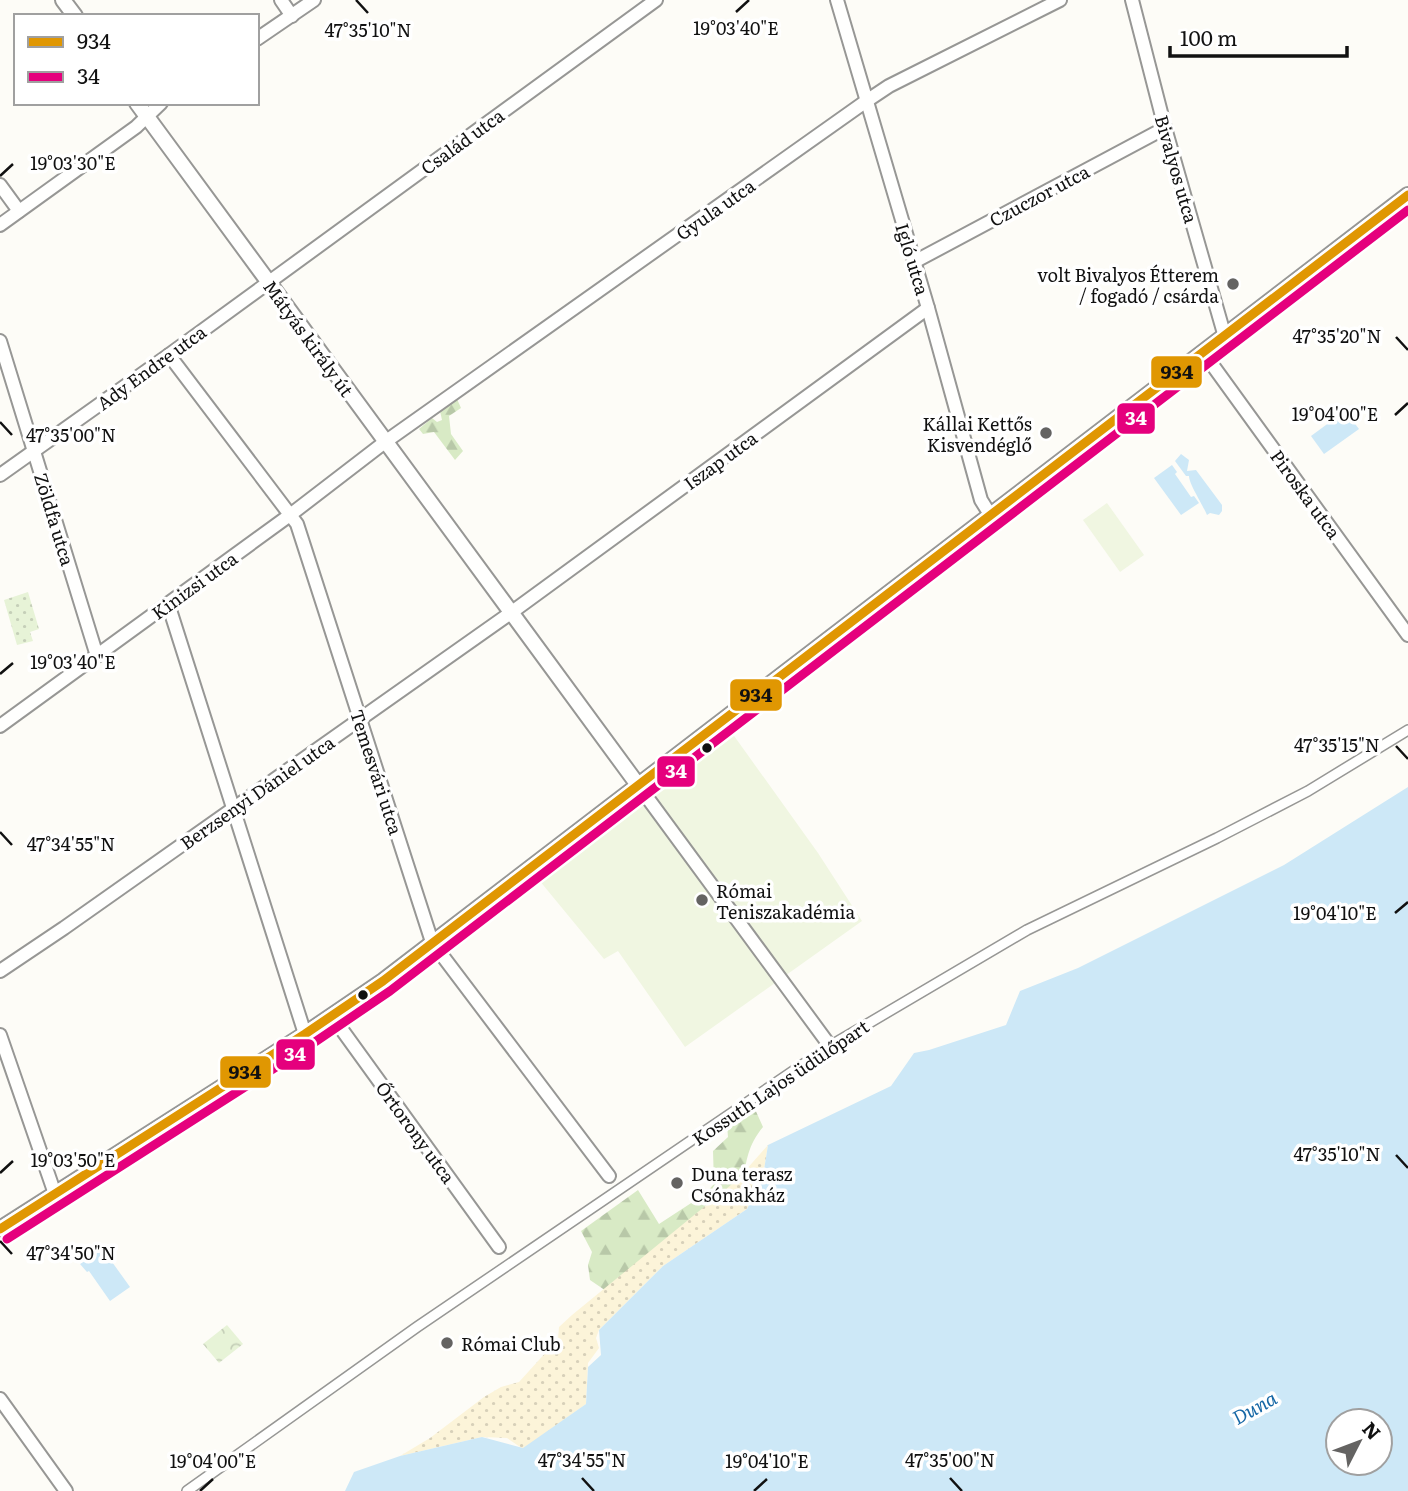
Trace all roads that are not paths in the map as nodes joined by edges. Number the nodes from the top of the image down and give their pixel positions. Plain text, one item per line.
1 (281, 0) edge
2 (314, 0) edge
3 (656, 0) edge
4 (837, 0) edge
5 (1060, 0) edge
6 (1132, 0) edge
7 (292, 16) junction
8 (259, 38) edge
9 (865, 102) junction
10 (138, 105) edge
11 (159, 105) edge
12 (146, 116) junction
13 (1164, 128) junction
14 (0, 185) edge
15 (1408, 195) edge
16 (19, 211) junction
17 (0, 225) edge
18 (914, 262) junction
19 (268, 282) junction
20 (928, 308) junction
21 (1225, 337) junction
22 (0, 341) edge
23 (1203, 352) junction
24 (169, 355) junction
25 (385, 442) junction
26 (34, 451) junction
27 (0, 475) edge
28 (290, 515) junction
29 (991, 516) junction
30 (166, 605) junction
31 (512, 612) junction
32 (1408, 635) edge
33 (97, 656) junction
34 (359, 719) junction
35 (0, 726) edge
36 (1408, 730) edge
37 (638, 785) junction
38 (234, 808) junction
39 (432, 942) junction
40 (0, 971) edge
41 (332, 1016) junction
42 (305, 1034) junction
43 (0, 1035) edge
44 (830, 1045) junction
45 (609, 1176) dead end
46 (55, 1194) junction
47 (0, 1229) edge
48 (499, 1247) dead end
49 (0, 1399) edge
50 (66, 1491) edge
51 (187, 1491) edge

1 - 7 street
2 - 7 street
3 - 19 street, Család utca
4 - 9 street, Igló utca
5 - 9 street, Gyula utca
6 - 13 street, Bivalyos utca
7 - 8 street
9 - 18 street, Igló utca
9 - 25 street, Gyula utca
10 - 12 street, Mátyás király út
11 - 12 street
12 - 16 street
12 - 19 street, Mátyás király út
13 - 18 street, Czuczor utca
13 - 21 street, Bivalyos utca
14 - 16 street
15 - 21 street
16 - 17 street
18 - 20 street, Igló utca
19 - 24 street, Ady Endre utca
19 - 25 street, Mátyás király út
20 - 29 street, Igló utca
20 - 31 street, Iszap utca
21 - 23 street
22 - 26 street, Zöldfa utca
23 - 29 street
23 - 32 street, Piroska utca
24 - 26 street, Ady Endre utca
24 - 28 street, Temesvári utca
25 - 28 street, Kinizsi utca
25 - 31 street, Mátyás király út
26 - 27 street, Ady Endre utca
26 - 33 street, Zöldfa utca
28 - 30 street, Kinizsi utca
28 - 34 street, Temesvári utca
29 - 37 street
30 - 33 street, Kinizsi utca
30 - 38 street
31 - 34 street, Berzsenyi Dániel utca
31 - 37 street, Mátyás király út
33 - 35 street, Kinizsi utca
34 - 38 street, Berzsenyi Dániel utca
34 - 39 street, Temesvári utca
36 - 44 street, Kossuth Lajos üdülőpart
37 - 39 street
37 - 44 street, Mátyás király út
38 - 40 street, Berzsenyi Dániel utca
38 - 42 street
39 - 41 street
39 - 45 street, Temesvári utca
41 - 42 street
41 - 48 street, Őrtorony utca
42 - 46 street
43 - 46 street
44 - 51 street, Kossuth Lajos üdülőpart
46 - 47 street
49 - 50 street

